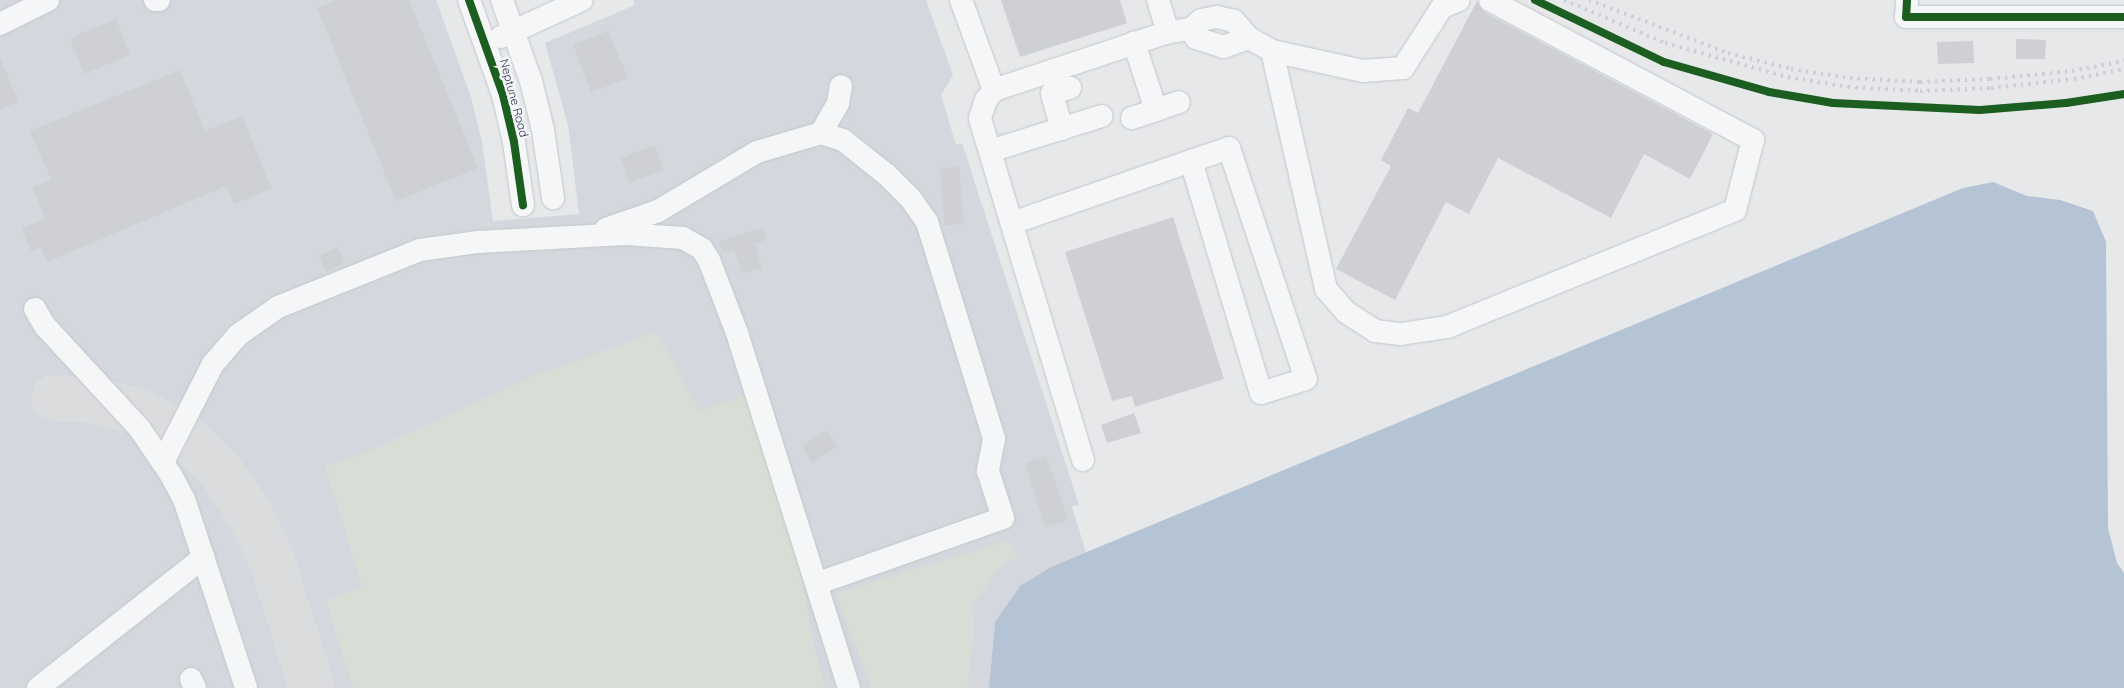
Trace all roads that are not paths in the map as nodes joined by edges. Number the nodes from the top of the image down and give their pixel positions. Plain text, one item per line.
1 (48, 0) edge
2 (469, 0) edge
3 (502, 0) edge
4 (582, 0) edge
5 (961, 0) edge
6 (1158, 0) edge
7 (1459, 0) edge
8 (1490, 0) edge
9 (1907, 8) edge
10 (2124, 17) edge
11 (0, 24) edge
12 (515, 31) junction
13 (1168, 32) junction
14 (486, 43) junction
15 (1134, 43) junction
16 (1272, 51) junction
17 (841, 86) dead end
18 (1070, 88) dead end
19 (994, 90) junction
20 (1179, 102) dead end
21 (1156, 110) junction
22 (1102, 116) dead end
23 (1132, 118) dead end
24 (1062, 129) junction
25 (821, 133) junction
26 (990, 151) junction
27 (1191, 162) junction
28 (1012, 223) junction
29 (584, 238) junction
30 (35, 309) dead end
31 (1083, 460) dead end
32 (163, 462) junction
33 (204, 557) junction
34 (816, 584) junction
35 (38, 688) edge
36 (246, 688) edge
37 (849, 688) edge

1 - 11 street
2 - 14 street, Neptune Road
3 - 12 street, Neptune Road
4 - 12 street
5 - 19 street
6 - 13 street
7 - 16 street
8 - 16 street
9 - 10 street
12 - 14 street
12 - 14 street, Neptune Road
13 - 15 street
13 - 16 street
15 - 19 street
15 - 21 street
17 - 25 street
18 - 24 street
19 - 26 street
20 - 21 street
21 - 23 street
22 - 24 street
24 - 26 street
25 - 29 street
25 - 34 street
26 - 28 street
27 - 27 street
27 - 28 street
28 - 31 street
29 - 32 street
29 - 34 street
30 - 32 street
32 - 33 street
33 - 35 street
33 - 36 street
34 - 37 street

